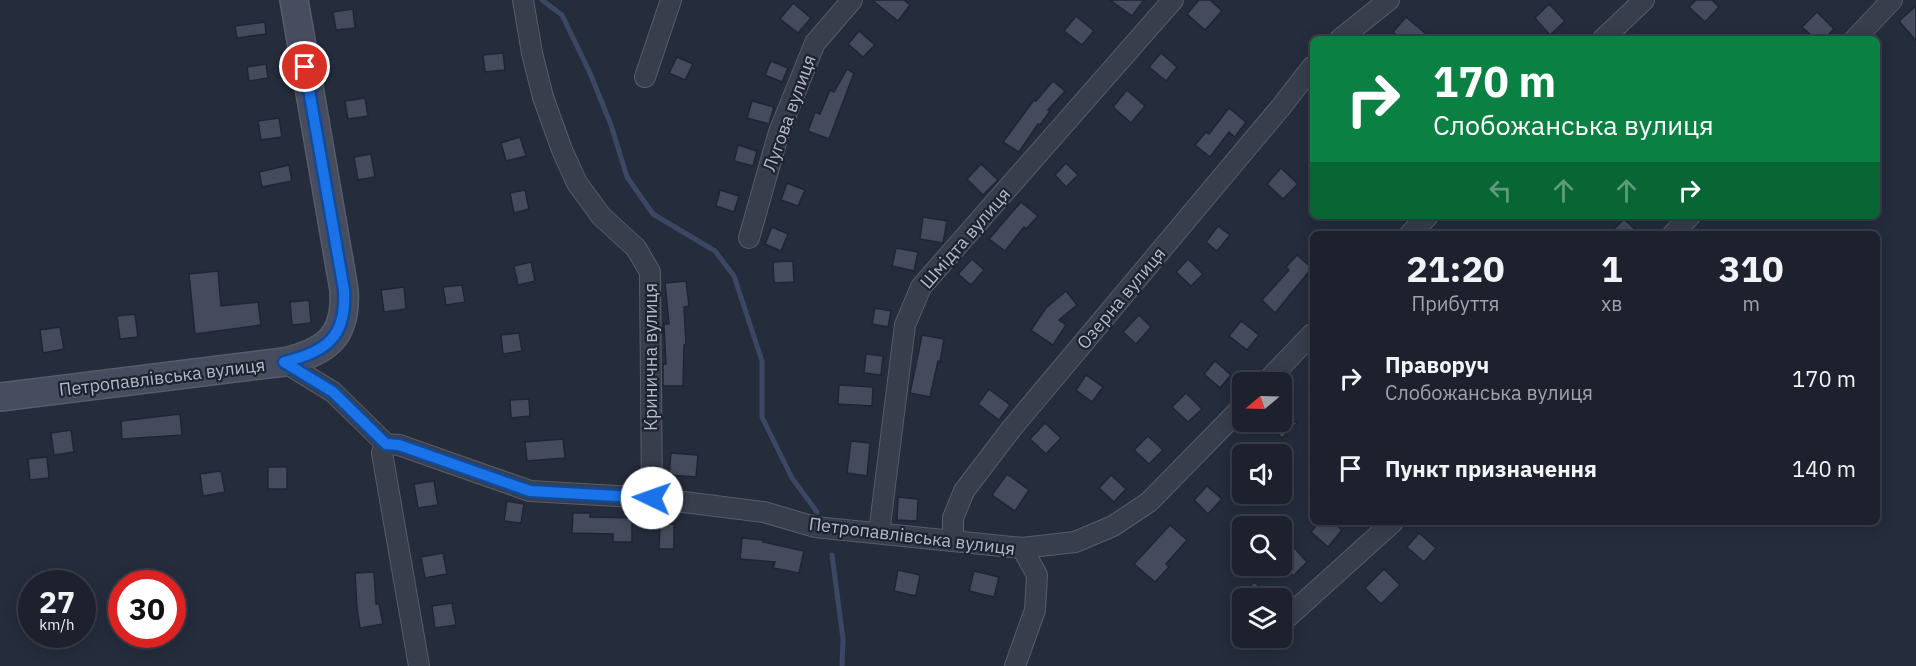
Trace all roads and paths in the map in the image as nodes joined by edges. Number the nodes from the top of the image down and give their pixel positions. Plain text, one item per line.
1 (294, 0) edge
2 (523, 0) edge
3 (671, 0) edge
4 (852, 0) edge
5 (1173, 0) edge
6 (1389, 0) edge
7 (1644, 0) edge
8 (1892, 0) edge
9 (1344, 36) edge
10 (1606, 36) edge
11 (1858, 36) edge
12 (1310, 69) edge
13 (645, 77) dead end
14 (1425, 219) edge
15 (1687, 219) edge
16 (1413, 231) edge
17 (1676, 231) edge
18 (750, 238) dead end
19 (1310, 336) edge
20 (284, 362) junction
21 (1276, 372) edge
22 (0, 397) edge
23 (1232, 417) edge
24 (386, 444) junction
25 (652, 498) junction
26 (1390, 525) edge
27 (879, 533) junction
28 (953, 540) junction
29 (1022, 548) junction
30 (1292, 613) edge
31 (419, 666) edge
32 (1015, 666) edge

1 - 20 street
2 - 25 street, Кринична вулиця
3 - 13 street
4 - 18 street, Лугова вулиця
5 - 27 street, Шмідта вулиця
6 - 9 street
7 - 10 street
8 - 11 street
12 - 28 street, Озерна вулиця
14 - 16 street
15 - 17 street
19 - 21 street
20 - 22 street, Петропавлівська вулиця
20 - 24 street, Петропавлівська вулиця
23 - 29 street
24 - 25 street, Петропавлівська вулиця
24 - 31 street
25 - 27 street, Петропавлівська вулиця
26 - 30 street
27 - 28 street, Петропавлівська вулиця
28 - 29 street, Петропавлівська вулиця
29 - 32 street, Петропавлівська вулиця

